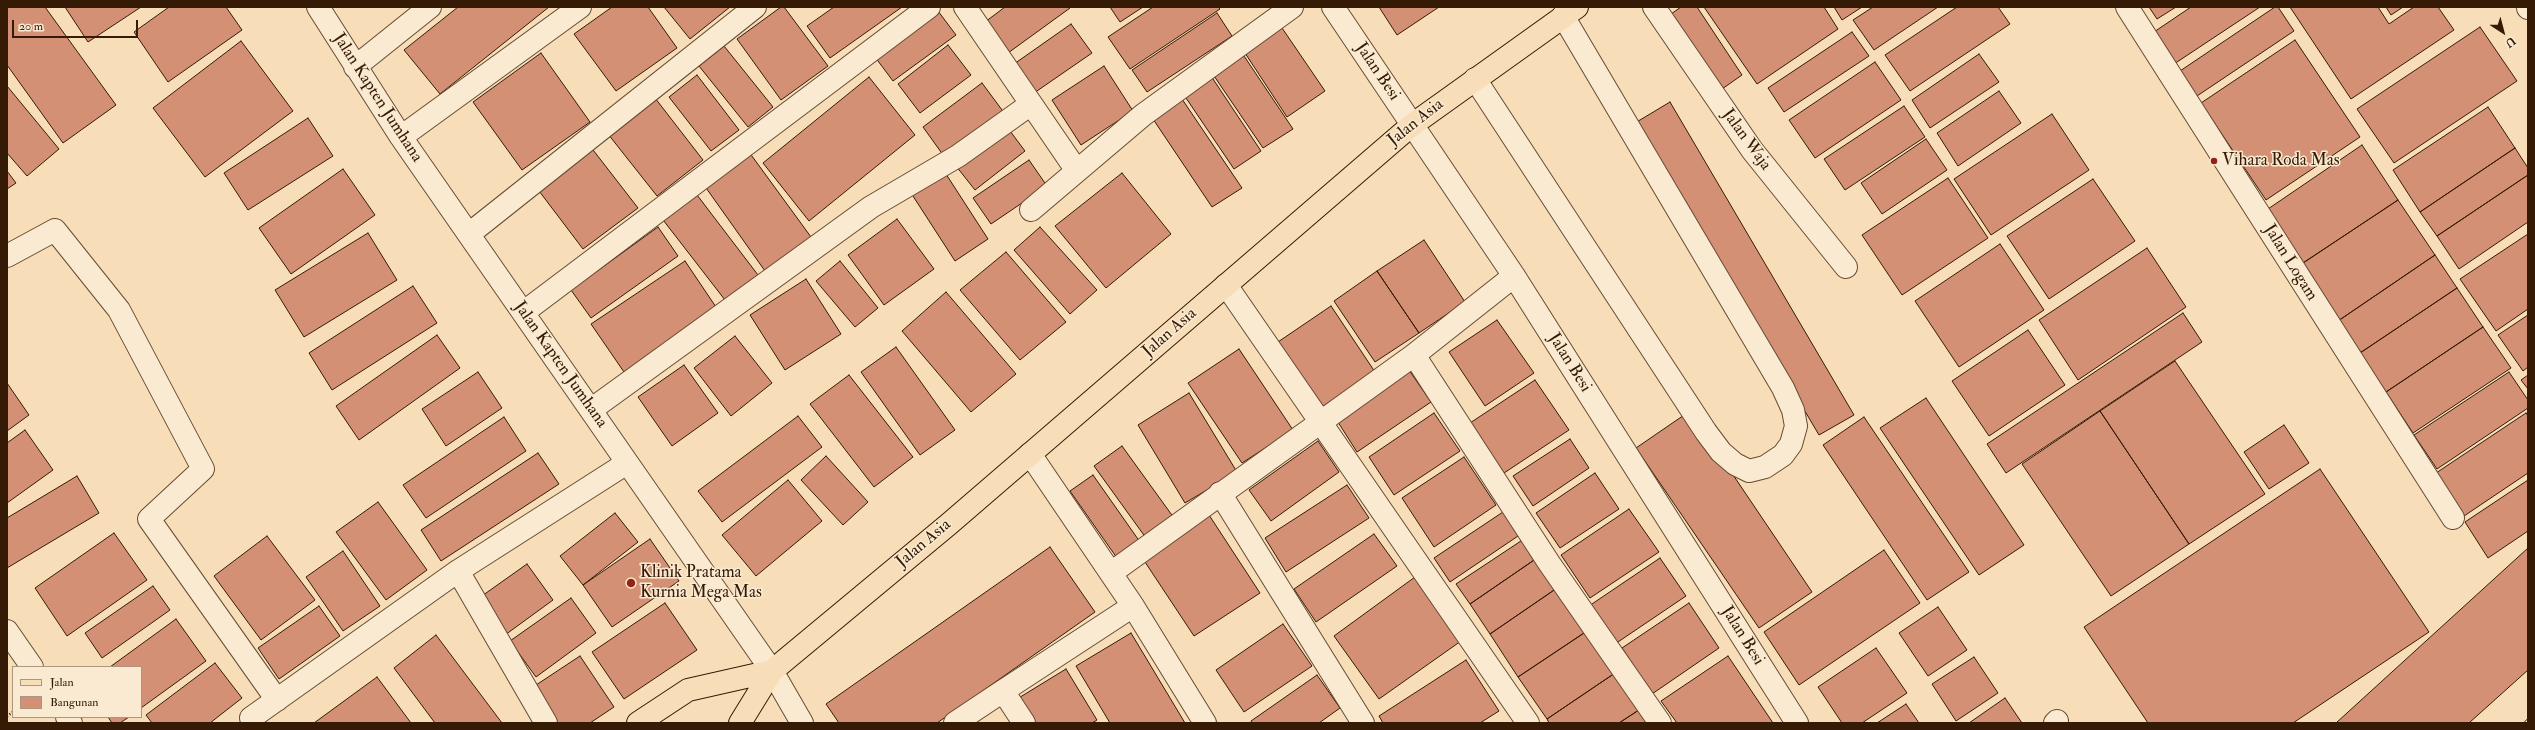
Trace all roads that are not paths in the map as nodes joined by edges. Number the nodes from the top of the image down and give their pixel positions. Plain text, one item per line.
1 (318, 7) edge
2 (430, 7) edge
3 (580, 7) edge
4 (755, 7) edge
5 (929, 7) edge
6 (965, 7) edge
7 (1292, 7) edge
8 (1333, 7) edge
9 (1654, 7) edge
10 (2127, 7) edge
11 (1570, 12) edge
12 (355, 67) junction
13 (1475, 79) junction
14 (1031, 104) junction
15 (1412, 125) junction
16 (401, 137) junction
17 (1077, 171) junction
18 (1031, 210) dead end
19 (469, 234) junction
20 (7, 256) edge
21 (1846, 267) dead end
22 (1514, 276) junction
23 (1226, 284) junction
24 (524, 312) junction
25 (1414, 355) junction
26 (592, 409) junction
27 (1322, 423) junction
28 (1030, 454) junction
29 (628, 463) junction
30 (1220, 493) junction
31 (2452, 518) dead end
32 (458, 571) junction
33 (1111, 573) junction
34 (1133, 606) junction
35 (7, 631) edge
36 (31, 666) edge
37 (772, 671) junction
38 (1003, 691) junction
39 (278, 700) junction
40 (251, 718) dead end
41 (546, 723) edge
42 (638, 723) edge
43 (740, 723) edge
44 (802, 723) edge
45 (955, 723) edge
46 (1024, 723) edge
47 (1205, 723) edge
48 (1364, 723) edge
49 (1528, 723) edge
50 (1660, 723) edge
51 (1797, 723) edge

1 - 12 street, Jalan Kapten Jumhana
2 - 12 street
3 - 16 street
4 - 19 street
5 - 24 street
6 - 14 street
7 - 17 street
8 - 15 street, Jalan Besi
9 - 21 street, Jalan Waja
10 - 31 street, Jalan Logam
11 - 13 main road, Jalan Asia
11 - 13 street
12 - 16 street, Jalan Kapten Jumhana
13 - 15 main road, Jalan Asia
14 - 17 street
14 - 26 street
15 - 22 street, Jalan Besi
15 - 23 main road, Jalan Asia
16 - 19 street, Jalan Kapten Jumhana
17 - 18 street
19 - 24 street, Jalan Kapten Jumhana
20 - 39 street
22 - 25 street
22 - 51 street, Jalan Besi
23 - 27 street
23 - 28 main road, Jalan Asia
24 - 26 street, Jalan Kapten Jumhana
25 - 27 street
25 - 50 street
26 - 29 street, Jalan Kapten Jumhana
27 - 30 street
27 - 49 street
28 - 33 street
28 - 37 main road, Jalan Asia
29 - 32 street
29 - 37 street, Jalan Kapten Jumhana
30 - 33 street
30 - 48 street
32 - 39 street
32 - 41 street
33 - 34 street
34 - 38 street
34 - 47 street
35 - 36 street
37 - 42 main road, Jalan Asia
37 - 43 main road, Jalan Asia
37 - 44 street, Jalan Kapten Jumhana
38 - 45 street
38 - 46 street
39 - 40 street

